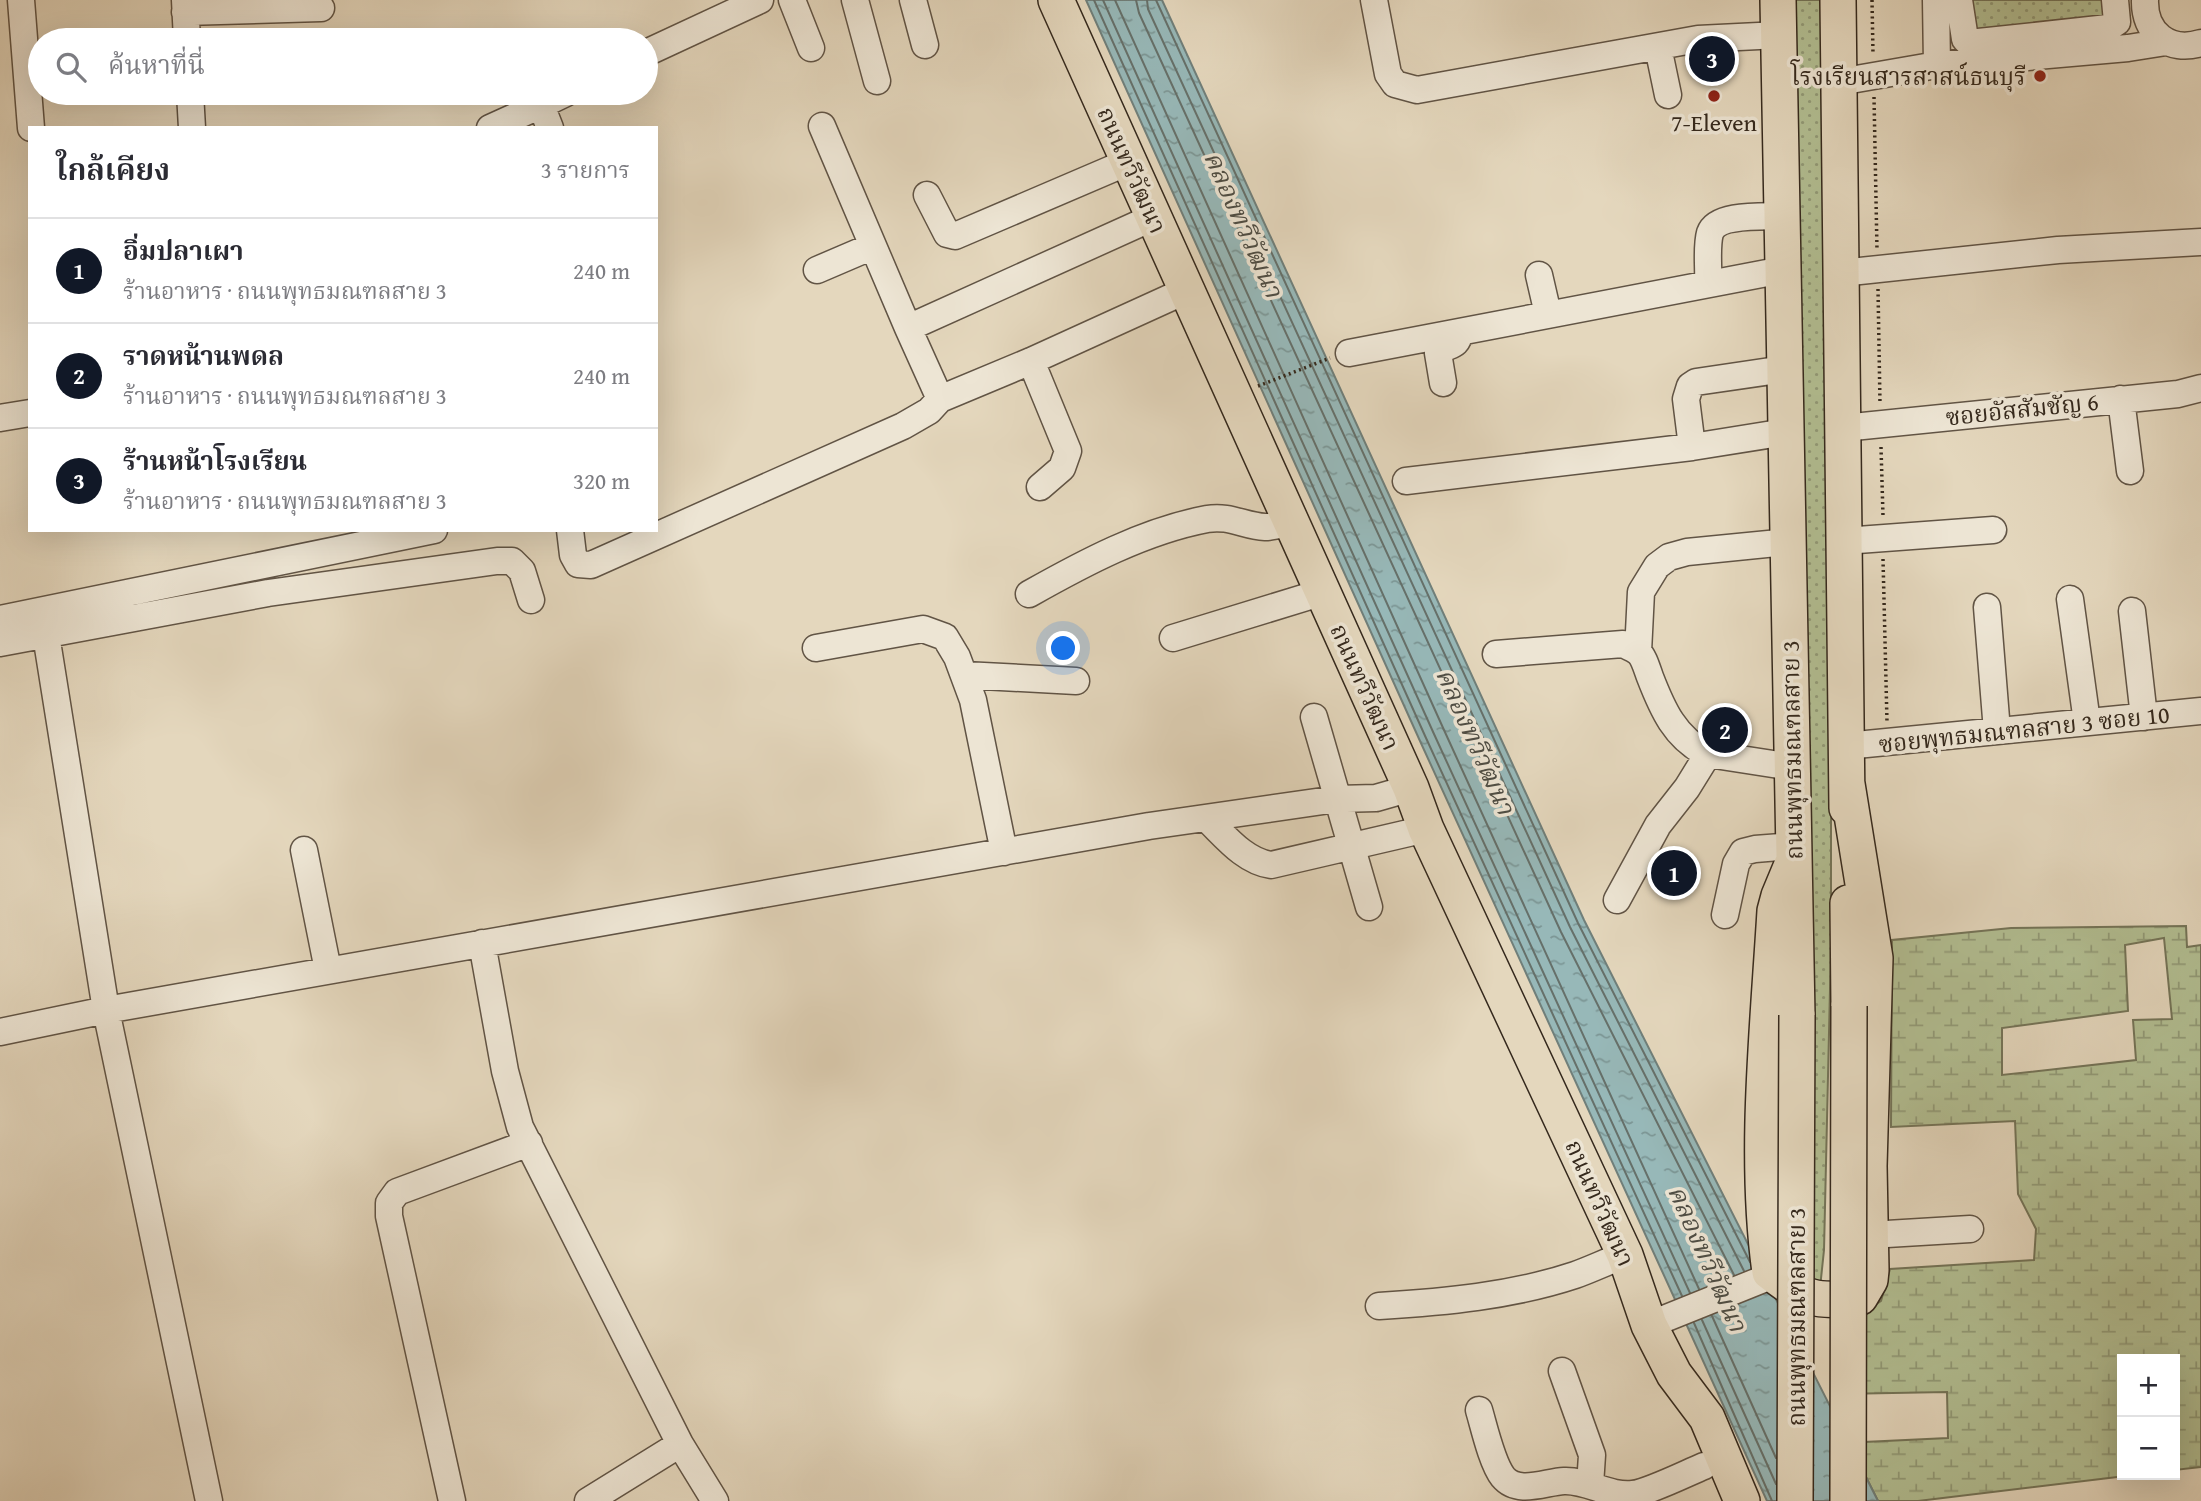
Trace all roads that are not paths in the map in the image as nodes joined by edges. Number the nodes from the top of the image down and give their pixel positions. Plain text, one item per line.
1 (21, 0) edge
2 (760, 0) edge
3 (792, 0) edge
4 (855, 0) edge
5 (913, 0) edge
6 (1056, 0) edge
7 (1374, 0) edge
8 (1778, 0) edge
9 (1838, 0) edge
10 (1936, 0) edge
11 (1959, 0) edge
12 (2115, 0) edge
13 (2145, 0) edge
14 (185, 6) edge
15 (321, 8) dead end
16 (186, 28) edge
17 (1779, 35) junction
18 (2166, 42) junction
19 (2201, 43) edge
20 (925, 45) dead end
21 (658, 47) edge
22 (1658, 47) junction
23 (811, 48) dead end
24 (1937, 65) junction
25 (877, 81) dead end
26 (1839, 82) junction
27 (1668, 95) dead end
28 (28, 100) edge
29 (28, 105) edge
30 (191, 105) edge
31 (545, 116) edge
32 (30, 126) edge
33 (192, 126) edge
34 (499, 126) edge
35 (822, 126) dead end
36 (1128, 162) junction
37 (927, 195) dead end
38 (1782, 216) junction
39 (1154, 217) junction
40 (2201, 242) edge
41 (873, 246) junction
42 (817, 270) dead end
43 (1783, 270) junction
44 (1841, 273) junction
45 (1539, 275) dead end
46 (1708, 283) junction
47 (1187, 290) junction
48 (1548, 314) junction
49 (908, 328) junction
50 (1459, 331) junction
51 (1343, 354) road end
52 (1031, 361) junction
53 (1785, 369) junction
54 (1443, 383) dead end
55 (2201, 388) edge
56 (940, 399) junction
57 (2121, 399) junction
58 (28, 413) edge
59 (0, 418) edge
60 (1843, 428) junction
61 (1786, 432) junction
62 (1692, 447) junction
63 (2130, 471) dead end
64 (1406, 481) dead end
65 (1040, 487) dead end
66 (1292, 522) junction
67 (1993, 530) dead end
68 (424, 532) edge
69 (570, 532) edge
70 (1844, 541) junction
71 (1788, 542) junction
72 (1323, 592) junction
73 (1029, 594) dead end
74 (2070, 599) dead end
75 (531, 600) dead end
76 (1987, 607) dead end
77 (2132, 611) dead end
78 (0, 619) edge
79 (46, 635) junction
80 (1173, 638) dead end
81 (0, 643) edge
82 (816, 648) dead end
83 (1637, 652) junction
84 (1496, 654) dead end
85 (964, 675) junction
86 (1076, 681) dead end
87 (2201, 711) edge
88 (1314, 717) dead end
89 (2144, 717) junction
90 (2087, 722) junction
91 (1997, 731) junction
92 (1846, 746) junction
93 (1708, 754) junction
94 (1793, 767) junction
95 (1847, 784) junction
96 (1411, 788) junction
97 (1337, 799) junction
98 (1206, 818) junction
99 (1426, 829) junction
100 (1351, 846) junction
101 (304, 850) dead end
102 (1004, 852) junction
103 (1794, 853) junction
104 (1617, 900) dead end
105 (1369, 907) dead end
106 (1725, 915) dead end
107 (482, 943) junction
108 (328, 970) junction
109 (106, 1010) junction
110 (0, 1032) edge
111 (529, 1143) junction
112 (1970, 1228) dead end
113 (1870, 1236) junction
114 (1625, 1255) junction
115 (1765, 1276) junction
116 (1378, 1306) dead end
117 (1649, 1325) junction
118 (1562, 1371) dead end
119 (1674, 1374) junction
120 (1479, 1410) dead end
121 (680, 1444) junction
122 (1704, 1466) junction
123 (1590, 1485) junction
124 (209, 1501) edge
125 (452, 1501) edge
126 (588, 1501) edge
127 (715, 1501) edge
128 (1717, 1501) edge
129 (1742, 1501) edge
130 (1796, 1501) edge
131 (1848, 1501) edge

1 - 28 street
2 - 21 street
3 - 23 street
4 - 25 street
5 - 20 street
6 - 36 main road, ถนนทวีวัฒนา
7 - 22 street
8 - 17 main road, ถนนพุทธมณฑลสาย 3
9 - 26 main road
10 - 24 street
11 - 12 street
13 - 18 street
14 - 15 street
14 - 16 street
17 - 22 street
17 - 38 main road, ถนนพุทธมณฑลสาย 3
18 - 19 street
18 - 24 street
22 - 27 street
24 - 26 street
26 - 44 main road
29 - 32 street
30 - 33 street
31 - 34 street
35 - 41 street
36 - 37 street
36 - 39 main road, ถนนทวีวัฒนา
38 - 43 main road, ถนนพุทธมณฑลสาย 3
38 - 46 street
39 - 47 main road, ถนนทวีวัฒนา
39 - 49 street
40 - 44 street
41 - 42 street
41 - 49 street
43 - 46 street
43 - 53 main road, ถนนพุทธมณฑลสาย 3
44 - 60 main road
45 - 48 street
46 - 48 street
47 - 52 street
47 - 66 main road, ถนนทวีวัฒนา
48 - 50 street
49 - 56 street
50 - 51 street
50 - 54 street
52 - 56 street
52 - 65 street
53 - 61 main road, ถนนพุทธมณฑลสาย 3
53 - 62 street
55 - 57 street, ซอยอัสสัมชัญ 6
56 - 69 street
57 - 60 street, ซอยอัสสัมชัญ 6
57 - 63 street
58 - 59 street
60 - 70 main road
61 - 62 street
61 - 71 main road, ถนนพุทธมณฑลสาย 3
62 - 64 street
66 - 72 main road, ถนนทวีวัฒนา
66 - 73 street
67 - 70 street
68 - 78 street
70 - 92 main road
71 - 83 street
71 - 94 main road, ถนนพุทธมณฑลสาย 3
72 - 80 street
72 - 96 main road, ถนนทวีวัฒนา
74 - 90 street
75 - 79 street
76 - 91 street
77 - 89 street
79 - 81 street
79 - 109 street
82 - 85 street
83 - 84 street
83 - 93 street
85 - 86 street
85 - 102 street
87 - 89 street, ซอยพุทธมณฑลสาย 3 ซอย 10
88 - 97 street
89 - 90 street, ซอยพุทธมณฑลสาย 3 ซอย 10
90 - 91 street, ซอยพุทธมณฑลสาย 3 ซอย 10
91 - 92 street, ซอยพุทธมณฑลสาย 3 ซอย 10
92 - 95 main road
93 - 94 street
93 - 104 street
94 - 103 main road, ถนนพุทธมณฑลสาย 3
95 - 113 main road
95 - 131 main road, bridge
96 - 97 street
96 - 99 main road, ถนนทวีวัฒนา
97 - 98 street
97 - 100 street
98 - 100 street
98 - 102 street
99 - 100 street
99 - 114 main road, ถนนทวีวัฒนา
100 - 105 street
101 - 108 street
102 - 107 street
103 - 106 street
103 - 115 main road
103 - 130 main road, ถนนพุทธมณฑลสาย 3, bridge
107 - 108 street
107 - 111 street
108 - 109 street
109 - 110 street
109 - 124 street
111 - 121 street
111 - 125 street
112 - 113 street
113 - 115 main road
114 - 116 street
114 - 117 main road, ถนนทวีวัฒนา
115 - 117 street
117 - 119 main road, ถนนทวีวัฒนา
118 - 123 street
119 - 122 main road, ถนนทวีวัฒนา
119 - 129 main road, ถนนทวีวัฒนา
120 - 123 street
121 - 126 street
121 - 127 street
122 - 123 street
122 - 128 main road, ถนนทวีวัฒนา

